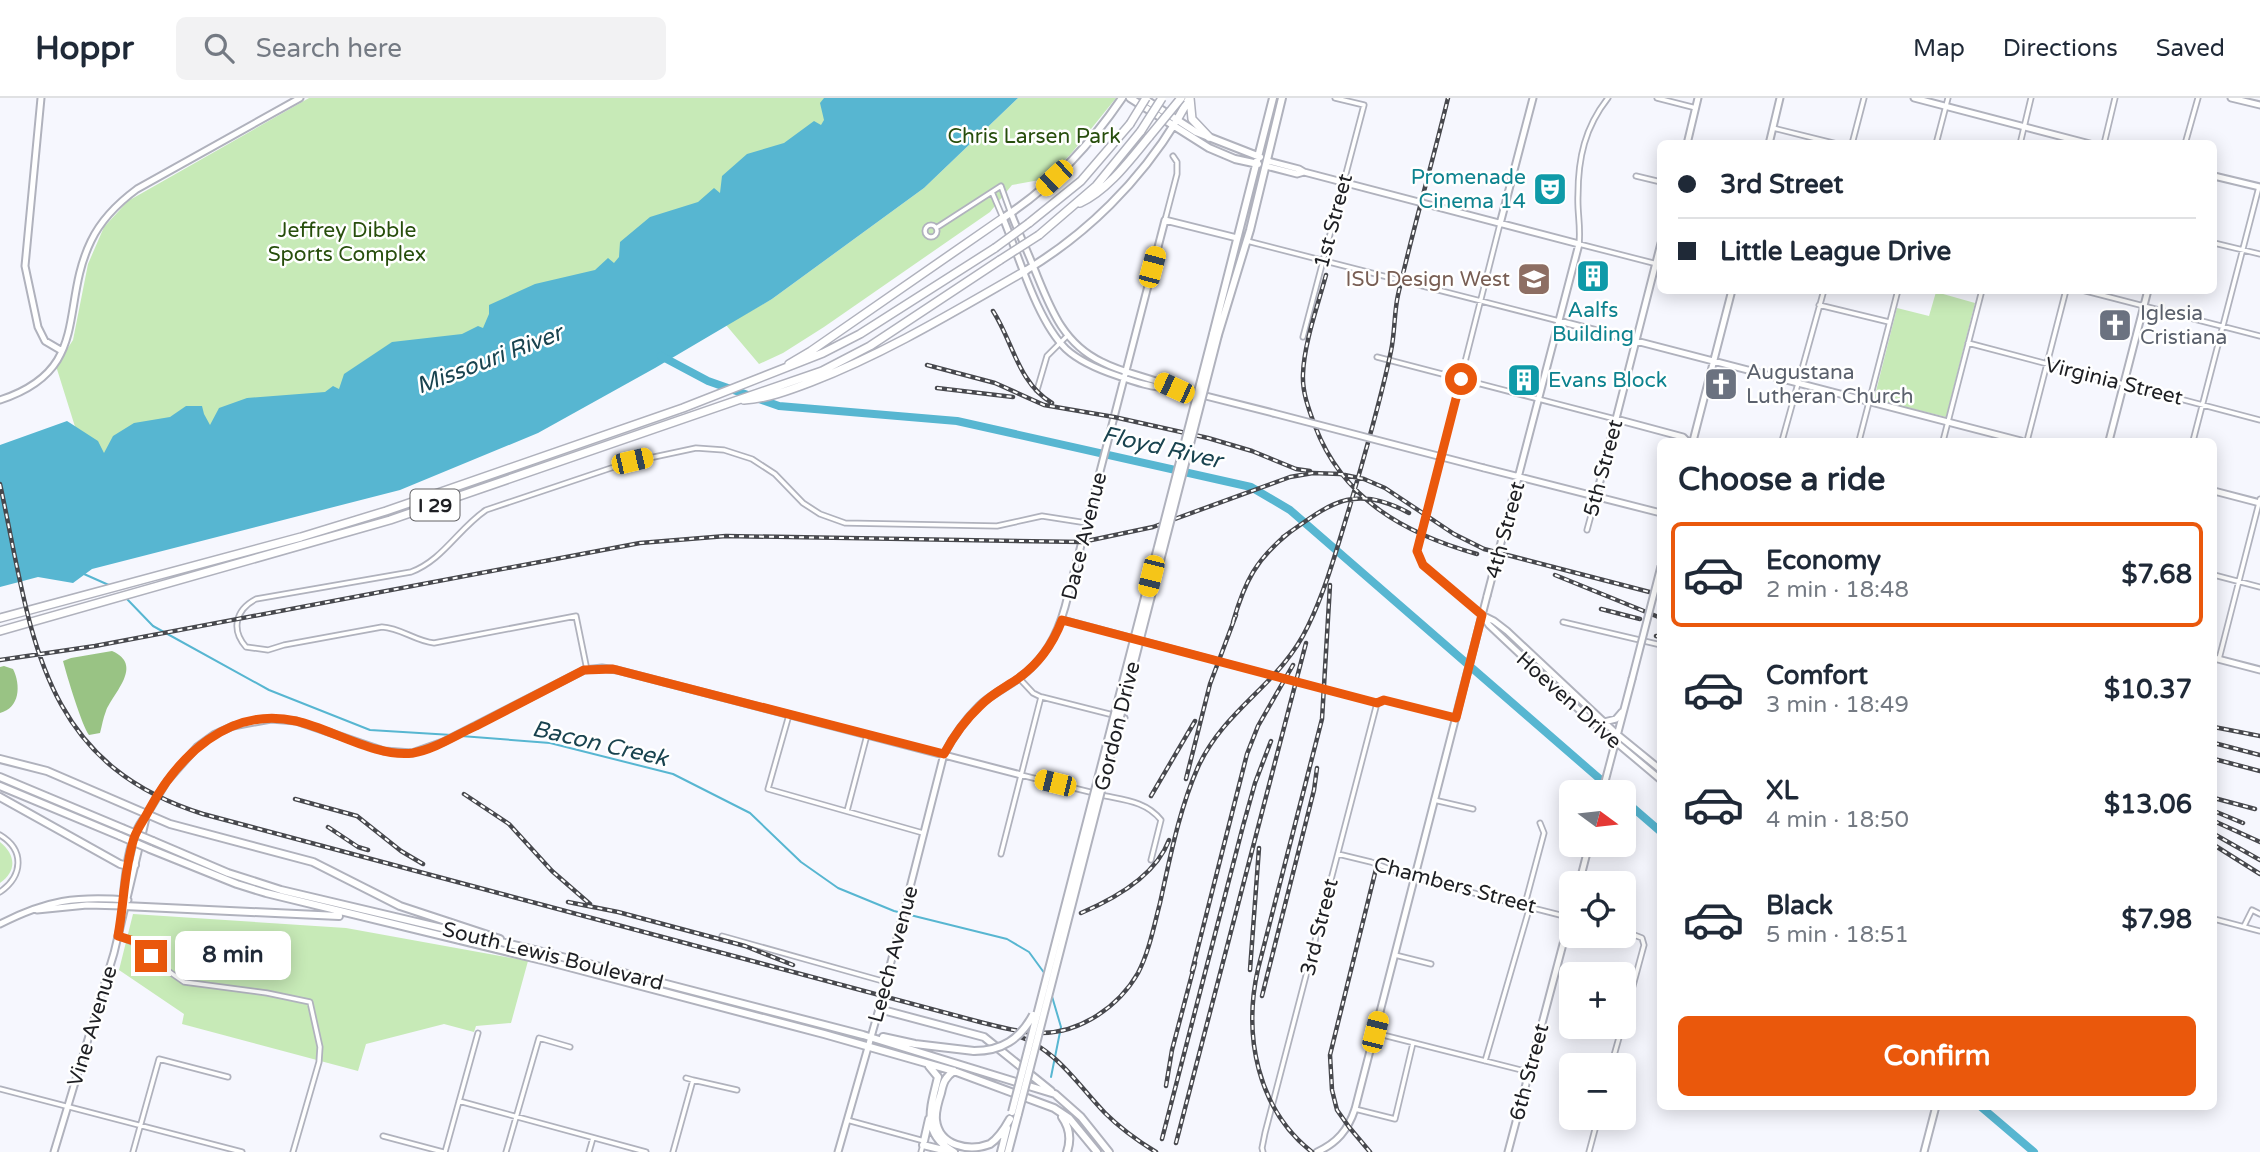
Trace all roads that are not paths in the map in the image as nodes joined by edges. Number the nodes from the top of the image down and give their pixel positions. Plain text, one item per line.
1 (41, 98) edge
2 (300, 98) edge
3 (1122, 98) edge
4 (1129, 98) edge
5 (1144, 98) edge
6 (1162, 98) edge
7 (1181, 98) edge
8 (1190, 98) edge
9 (1273, 98) edge
10 (1282, 98) edge
11 (1335, 98) edge
12 (1533, 98) edge
13 (1608, 98) edge
14 (1657, 98) edge
15 (1698, 98) edge
16 (1780, 98) edge
17 (1864, 98) edge
18 (1914, 98) edge
19 (1948, 98) edge
20 (2032, 98) edge
21 (2115, 98) edge
22 (2197, 98) edge
23 (2231, 98) edge
24 (2260, 105) edge
25 (1945, 106) junction
26 (1696, 108) junction
27 (1175, 123) junction
28 (2024, 127) junction
29 (1773, 128) junction
30 (1209, 137) junction
31 (1687, 140) edge
32 (1770, 140) edge
33 (1821, 140) edge
34 (1854, 140) edge
35 (1937, 140) edge
36 (2021, 140) edge
37 (2074, 140) edge
38 (2105, 140) edge
39 (2186, 140) edge
40 (1173, 156) dead end
41 (1235, 159) junction
42 (1257, 160) junction
43 (1267, 163) junction
44 (1636, 176) dead end
45 (2217, 177) edge
46 (1252, 181) junction
47 (1657, 181) edge
48 (1343, 183) junction
49 (2259, 187) edge
50 (992, 192) junction
51 (1073, 206) junction
52 (1007, 216) junction
53 (1164, 220) junction
54 (1500, 224) junction
55 (936, 229) dead end
56 (1237, 239) junction
57 (1247, 241) junction
58 (1579, 244) junction
59 (2217, 244) edge
60 (2244, 250) junction
61 (2260, 254) edge
62 (1323, 259) junction
63 (1657, 264) edge
64 (1033, 265) junction
65 (1657, 268) edge
66 (1025, 271) junction
67 (1731, 294) edge
68 (1823, 294) edge
69 (1897, 294) edge
70 (1981, 294) edge
71 (2065, 294) edge
72 (2098, 294) edge
73 (2147, 294) edge
74 (1480, 301) junction
75 (1819, 305) junction
76 (2144, 306) junction
77 (1559, 321) junction
78 (1890, 322) junction
79 (2222, 327) junction
80 (1216, 335) junction
81 (1067, 337) junction
82 (1303, 337) dead end
83 (2260, 337) edge
84 (1636, 341) junction
85 (1061, 343) junction
86 (1968, 343) junction
87 (62, 351) junction
88 (1377, 357) dead end
89 (805, 359) junction
90 (1713, 361) junction
91 (2047, 364) junction
92 (825, 373) junction
93 (1124, 375) junction
94 (1461, 379) junction
95 (1798, 383) junction
96 (2124, 385) junction
97 (1037, 390) dead end
98 (1538, 399) junction
99 (0, 400) edge
100 (1869, 401) junction
101 (2203, 404) junction
102 (1616, 419) junction
103 (2260, 420) edge
104 (1948, 422) junction
105 (1696, 430) junction
106 (1684, 438) edge
107 (1692, 438) edge
108 (1692, 438) edge
109 (1783, 438) edge
110 (1860, 438) edge
111 (1944, 438) edge
112 (2009, 438) edge
113 (2028, 438) edge
114 (2110, 438) edge
115 (2194, 438) edge
116 (1518, 477) junction
117 (2217, 492) edge
118 (1596, 497) junction
119 (2260, 501) edge
120 (1657, 512) edge
121 (1087, 523) junction
122 (1587, 530) dead end
123 (2217, 576) edge
124 (2239, 581) junction
125 (1657, 582) edge
126 (2260, 587) edge
127 (1482, 615) junction
128 (0, 618) edge
129 (1062, 620) junction
130 (1563, 622) dead end
131 (0, 631) edge
132 (1657, 644) edge
133 (2217, 656) edge
134 (2217, 659) edge
135 (587, 670) junction
136 (2260, 670) edge
137 (1019, 678) junction
138 (1041, 697) junction
139 (1377, 703) junction
140 (1624, 710) junction
141 (789, 715) junction
142 (1125, 718) dead end
143 (1456, 718) junction
144 (1604, 722) junction
145 (867, 735) junction
146 (1618, 735) junction
147 (1616, 743) junction
148 (944, 754) junction
149 (0, 759) edge
150 (1657, 767) edge
151 (1021, 775) junction
152 (0, 777) edge
153 (1657, 777) edge
154 (1606, 780) edge
155 (0, 786) edge
156 (0, 797) edge
157 (1434, 800) junction
158 (1472, 809) dead end
159 (847, 811) junction
160 (147, 814) junction
161 (1540, 823) dead end
162 (121, 832) junction
163 (924, 833) junction
164 (0, 835) edge
165 (1338, 853) junction
166 (1001, 854) dead end
167 (1151, 860) dead end
168 (132, 865) junction
169 (1413, 877) junction
170 (0, 892) edge
171 (125, 902) junction
172 (1527, 905) junction
173 (1559, 912) edge
174 (2260, 914) edge
175 (368, 919) junction
176 (2217, 920) edge
177 (0, 924) edge
178 (2244, 926) junction
179 (2260, 931) edge
180 (118, 936) junction
181 (722, 936) dead end
182 (1636, 936) edge
183 (1562, 948) edge
184 (539, 951) junction
185 (1394, 954) junction
186 (1431, 964) dead end
187 (1636, 978) edge
188 (886, 982) junction
189 (1044, 987) junction
190 (879, 1009) junction
191 (1375, 1032) junction
192 (478, 1033) dead end
193 (871, 1037) junction
194 (1413, 1043) junction
195 (868, 1046) junction
196 (570, 1047) dead end
197 (918, 1061) junction
198 (1485, 1061) junction
199 (954, 1063) junction
200 (951, 1070) junction
201 (1529, 1072) junction
202 (228, 1077) dead end
203 (938, 1077) junction
204 (686, 1078) dead end
205 (693, 1080) junction
206 (0, 1089) edge
207 (737, 1090) dead end
208 (1055, 1094) junction
209 (459, 1101) junction
210 (68, 1107) junction
211 (1054, 1108) junction
212 (1355, 1109) junction
213 (1935, 1110) edge
214 (1014, 1116) junction
215 (516, 1117) junction
216 (930, 1117) junction
217 (847, 1121) junction
218 (141, 1126) junction
219 (1595, 1130) edge
220 (383, 1136) dead end
221 (593, 1138) junction
222 (922, 1146) edge
223 (1103, 1151) edge
224 (54, 1152) edge
225 (133, 1152) edge
226 (242, 1152) edge
227 (293, 1152) edge
228 (444, 1152) edge
229 (506, 1152) edge
230 (589, 1152) edge
231 (646, 1152) edge
232 (673, 1152) edge
233 (838, 1152) edge
234 (952, 1152) edge
235 (1001, 1152) edge
236 (1010, 1152) edge
237 (1067, 1152) edge
238 (1263, 1152) edge
239 (1317, 1152) edge
240 (1508, 1152) edge
241 (1589, 1152) edge
242 (1924, 1152) edge

1 - 87 main road
2 - 87 main road
3 - 52 main road
4 - 27 main road
5 - 27 main road
5 - 89 highway, I 29, bridge
6 - 51 highway, bridge
7 - 51 highway, bridge
8 - 27 highway
8 - 30 highway
9 - 42 main road, Gordon Drive
10 - 43 main road, Gordon Drive
11 - 48 street, 1st Street
12 - 54 main road
13 - 58 street, 4th Street
14 - 26 street
15 - 26 main road
16 - 29 main road
17 - 34 street
18 - 25 main road
19 - 25 street
20 - 28 street
21 - 38 street
22 - 39 street
23 - 24 main road
25 - 28 main road
25 - 35 street
26 - 31 main road
27 - 30 main road
27 - 41 main road
27 - 64 main road
28 - 36 street
28 - 37 main road
29 - 32 main road
29 - 33 street
30 - 42 main road
40 - 53 street, Dace Avenue
41 - 42 main road
41 - 46 main road
42 - 43 main road
42 - 46 main road, Gordon Drive
43 - 48 main road
43 - 57 main road, Gordon Drive
44 - 47 street
45 - 49 main road
46 - 56 main road, Gordon Drive
48 - 54 main road
48 - 62 street, 1st Street
49 - 60 street
50 - 52 street
50 - 52 street
50 - 55 street
51 - 92 highway, bridge
52 - 64 main road
52 - 66 main road
52 - 89 highway
53 - 56 main road
53 - 93 main road, Dace Avenue
54 - 58 main road
54 - 74 street
56 - 80 main road, Gordon Drive
57 - 62 street
57 - 80 main road, Gordon Drive
58 - 63 street
58 - 77 main road, 4th Street
59 - 60 street
60 - 61 street
60 - 79 street
62 - 74 street
62 - 82 street, 1st Street
64 - 66 main road
64 - 81 main road
65 - 84 main road, 5th Street
66 - 85 main road
66 - 92 highway
67 - 90 main road
68 - 75 street
69 - 78 street
70 - 86 street
71 - 91 street
72 - 76 street
73 - 76 main road
74 - 77 street
74 - 94 street
75 - 78 street
75 - 95 street
76 - 79 street
76 - 96 main road
77 - 84 main road
77 - 98 main road, 4th Street
78 - 100 street
79 - 83 street
79 - 101 street
80 - 189 main road, Gordon Drive, bridge
80 - 214 main road, Gordon Drive, bridge
81 - 85 street
81 - 93 main road
84 - 90 main road
84 - 102 main road, 5th Street
85 - 93 main road
85 - 97 street
86 - 91 street, Virginia Street
86 - 104 street
87 - 99 main road
88 - 94 street
89 - 128 highway, I 29
90 - 95 main road
90 - 105 main road
91 - 96 street, Virginia Street
91 - 113 street
92 - 131 highway, I 29
93 - 116 main road, bridge
93 - 121 main road, Dace Avenue
94 - 98 street
94 - 127 street, Hoeven Drive
95 - 100 main road
95 - 109 street
96 - 101 street, Virginia Street
96 - 114 main road
98 - 102 street
98 - 116 main road, 4th Street
100 - 104 main road
100 - 110 street
101 - 103 street, Virginia Street
101 - 115 street
102 - 106 main road
102 - 118 main road, 5th Street
104 - 111 street
104 - 112 main road
105 - 107 main road
105 - 108 main road
116 - 118 main road
116 - 127 main road, 4th Street, bridge
117 - 119 main road
118 - 120 main road
118 - 122 street, 5th Street
119 - 124 street
121 - 129 main road, Dace Avenue
121 - 135 street
123 - 124 street
124 - 126 street
124 - 133 street
125 - 140 main road, bridge
127 - 143 main road, 4th Street
127 - 144 main road, Hoeven Drive
127 - 147 main road, Hoeven Drive
129 - 137 main road, Dace Avenue
129 - 139 street
130 - 132 street
134 - 136 main road
135 - 141 main road
135 - 160 main road, Vine Avenue
137 - 138 street
137 - 148 main road, Dace Avenue
138 - 142 street
138 - 151 street
139 - 143 street
139 - 165 street, 3rd Street
140 - 144 main road
140 - 146 main road
141 - 145 main road
141 - 159 street
143 - 157 main road, 4th Street
144 - 146 main road, Hoeven Drive
145 - 148 main road
145 - 159 street
146 - 147 main road
146 - 150 main road, Hoeven Drive
147 - 153 main road, Hoeven Drive
147 - 154 main road
148 - 151 main road
148 - 163 main road, Leech Avenue
149 - 160 main road
151 - 166 street
151 - 167 street
152 - 162 main road, South Lewis Boulevard
155 - 162 main road, South Lewis Boulevard
156 - 168 main road
157 - 158 street
157 - 169 main road, 4th Street
159 - 163 street
160 - 168 main road, Vine Avenue
160 - 184 main road
161 - 172 street
162 - 175 main road, South Lewis Boulevard, bridge
162 - 184 main road, South Lewis Boulevard, bridge
163 - 188 main road, Leech Avenue
164 - 170 street
165 - 169 street, Chambers Street
165 - 238 street, 3rd Street
168 - 171 main road, Vine Avenue
169 - 172 street, Chambers Street
169 - 185 main road, 4th Street
171 - 175 main road
171 - 177 main road
171 - 180 main road, Vine Avenue
172 - 173 street, Chambers Street
172 - 198 street
174 - 178 street
175 - 195 main road, South Lewis Boulevard
176 - 178 street
178 - 179 street
180 - 210 main road, Vine Avenue
180 - 227 street
181 - 188 street
182 - 187 street
183 - 201 main road, 6th Street
184 - 193 main road, South Lewis Boulevard
185 - 186 street
185 - 191 main road, 4th Street
188 - 190 main road, Leech Avenue
189 - 193 main road, bridge
189 - 214 main road, Gordon Drive, bridge
190 - 193 main road, Leech Avenue
190 - 208 main road
191 - 194 street
191 - 212 main road, 4th Street
192 - 209 street
193 - 195 main road, Leech Avenue
193 - 199 main road, South Lewis Boulevard
194 - 198 street
194 - 212 street
195 - 197 main road, South Lewis Boulevard
195 - 217 main road, Leech Avenue
196 - 215 street
197 - 200 main road, South Lewis Boulevard
197 - 203 main road
198 - 201 street
199 - 200 main road
199 - 208 main road, South Lewis Boulevard
200 - 203 main road
200 - 211 main road, South Lewis Boulevard
200 - 214 main road
201 - 240 main road, 6th Street
202 - 218 street
203 - 216 main road
204 - 205 street
205 - 207 street
205 - 232 street
206 - 210 street
208 - 223 main road, South Lewis Boulevard
209 - 215 street
209 - 228 street
210 - 218 street
210 - 224 main road, Vine Avenue
211 - 223 main road, South Lewis Boulevard
211 - 237 main road
212 - 239 main road, 4th Street
213 - 242 main road
214 - 235 main road, Gordon Drive
214 - 236 main road
215 - 221 street
215 - 229 street
216 - 222 main road
216 - 234 main road
217 - 222 street
217 - 233 main road, Leech Avenue
218 - 225 street
218 - 226 street
219 - 241 street
220 - 228 street
221 - 230 street
221 - 231 street
222 - 234 main road

